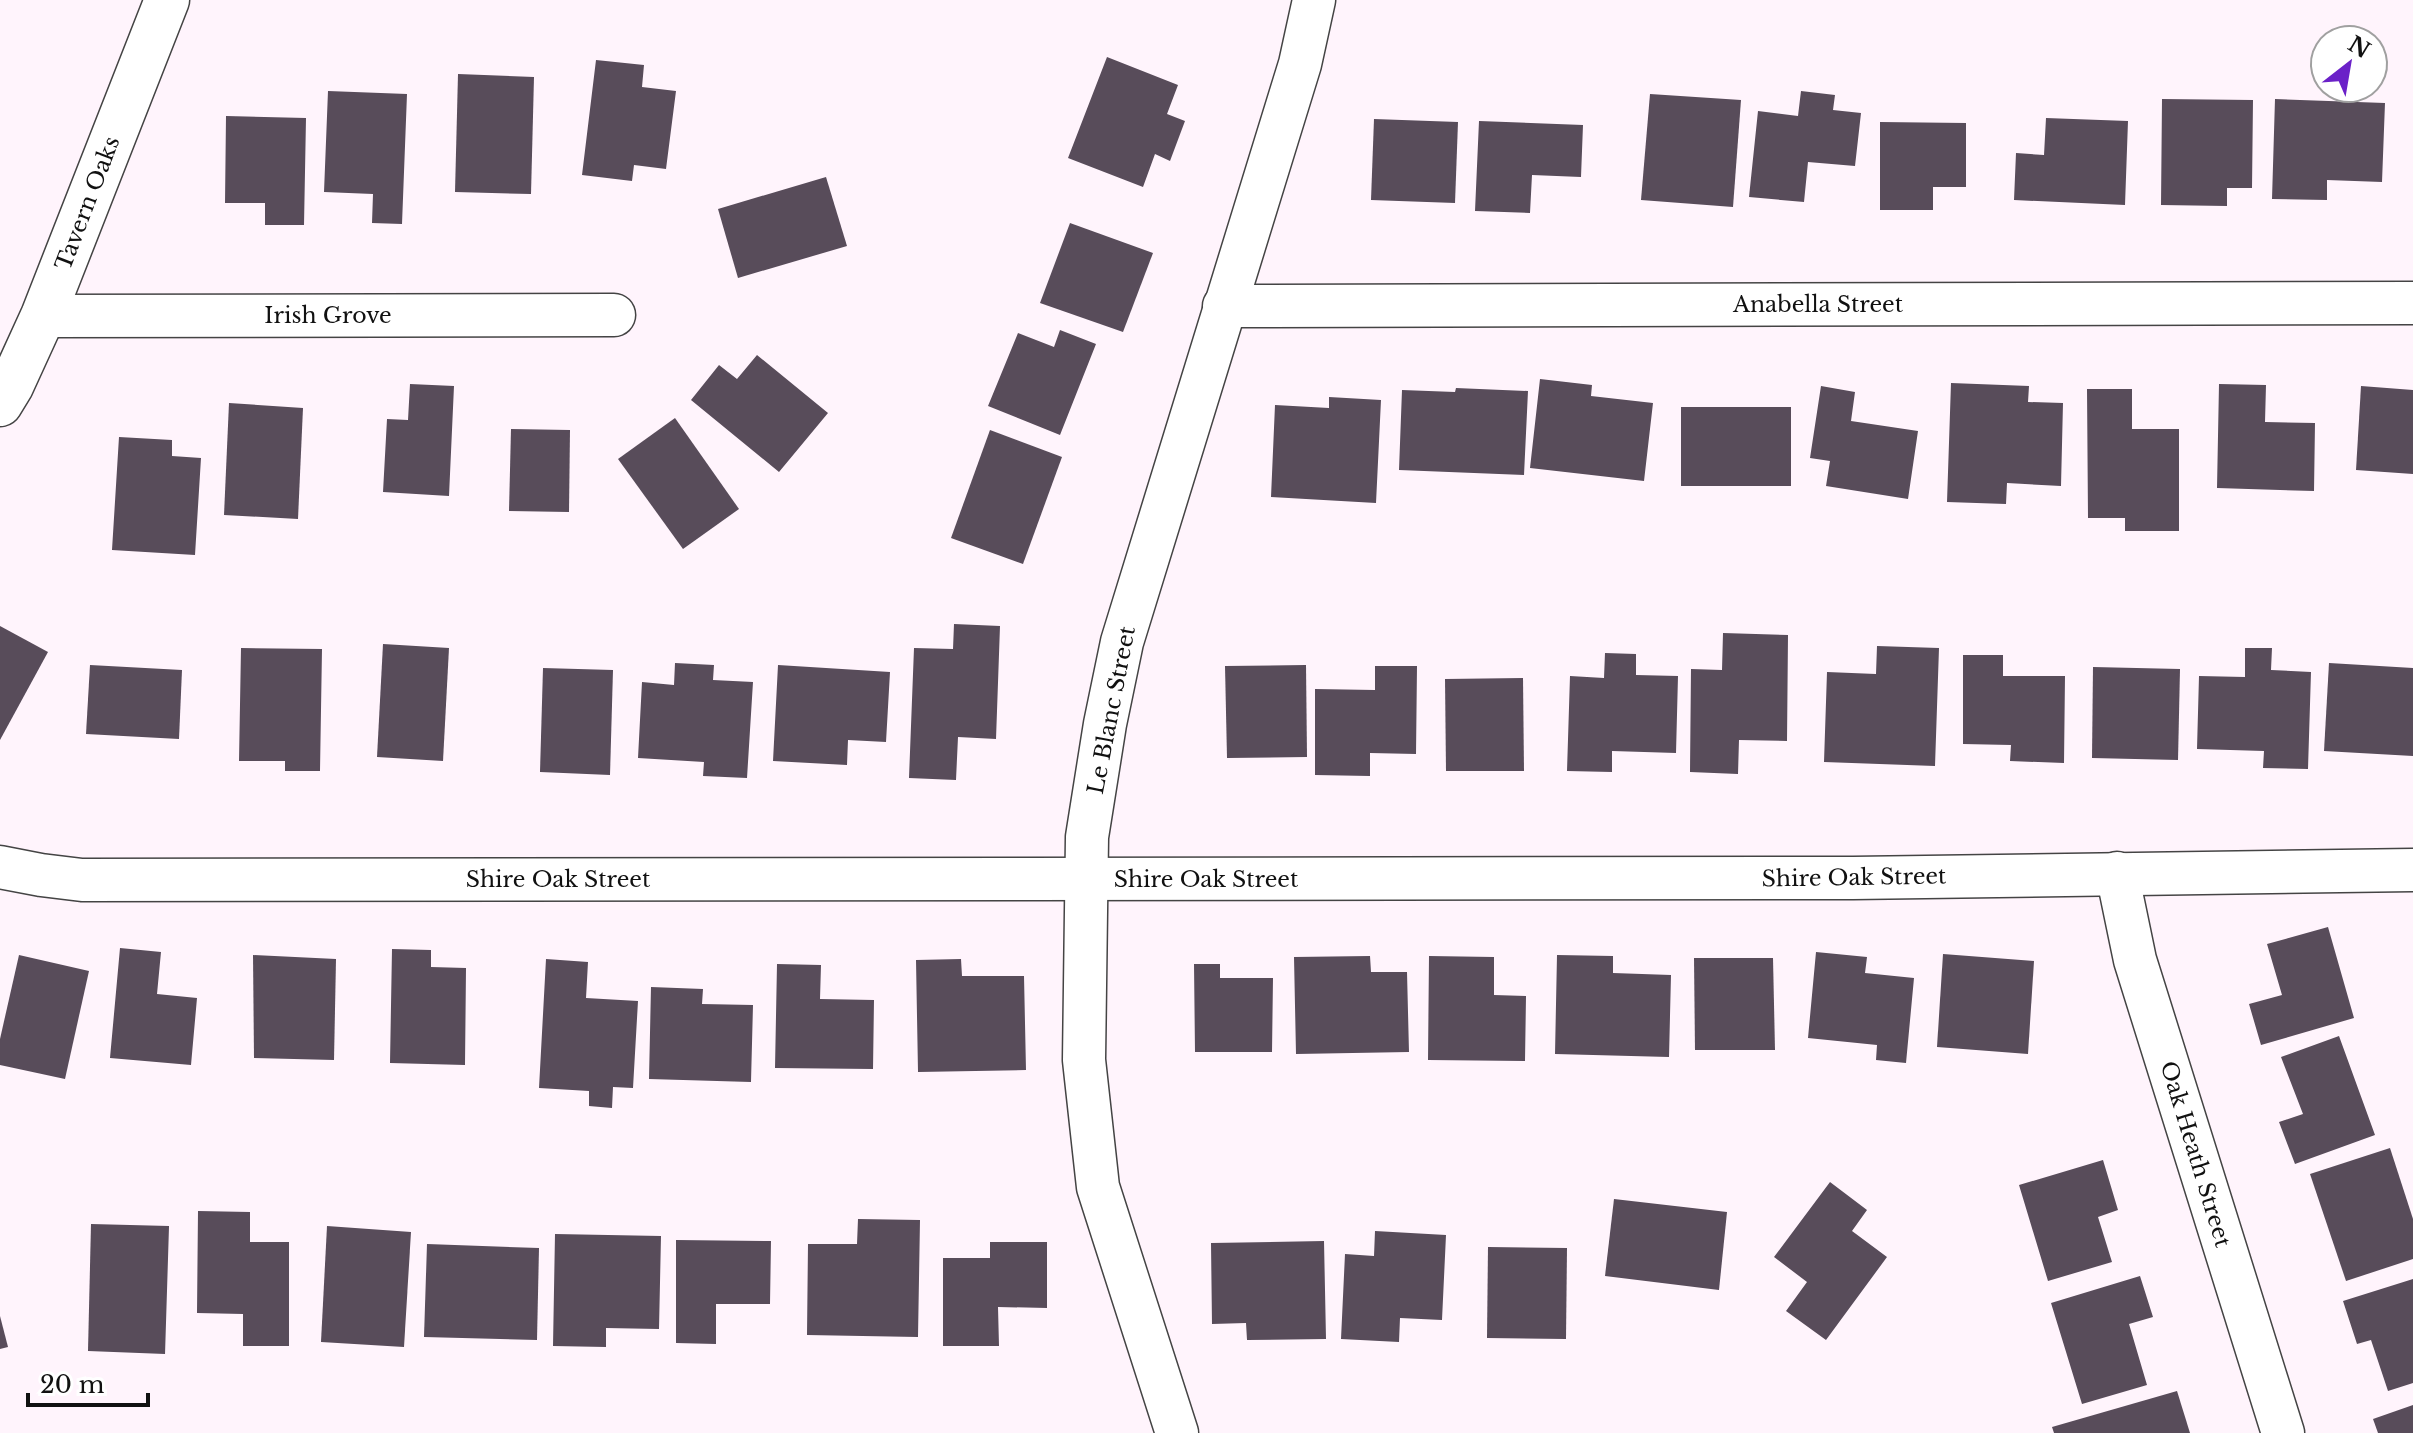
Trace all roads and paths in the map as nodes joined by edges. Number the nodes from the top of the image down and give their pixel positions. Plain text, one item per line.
1 (167, 0) edge
2 (1314, 0) edge
3 (2413, 303) edge
4 (1224, 306) junction
5 (614, 315) dead end
6 (43, 316) junction
7 (0, 404) edge
8 (0, 867) edge
9 (2413, 870) edge
10 (2117, 873) junction
11 (1086, 879) junction
12 (1177, 1433) edge
13 (2283, 1433) edge

1 - 6 street, Tavern Oaks
2 - 4 street, Le Blanc Street
3 - 4 street, Anabella Street
4 - 11 street, Le Blanc Street
5 - 6 street, Irish Grove
6 - 7 street, Tavern Oaks
8 - 11 street, Shire Oak Street
9 - 10 street, Shire Oak Street
10 - 11 street, Shire Oak Street
10 - 13 street, Oak Heath Street
11 - 12 street, Le Blanc Street

